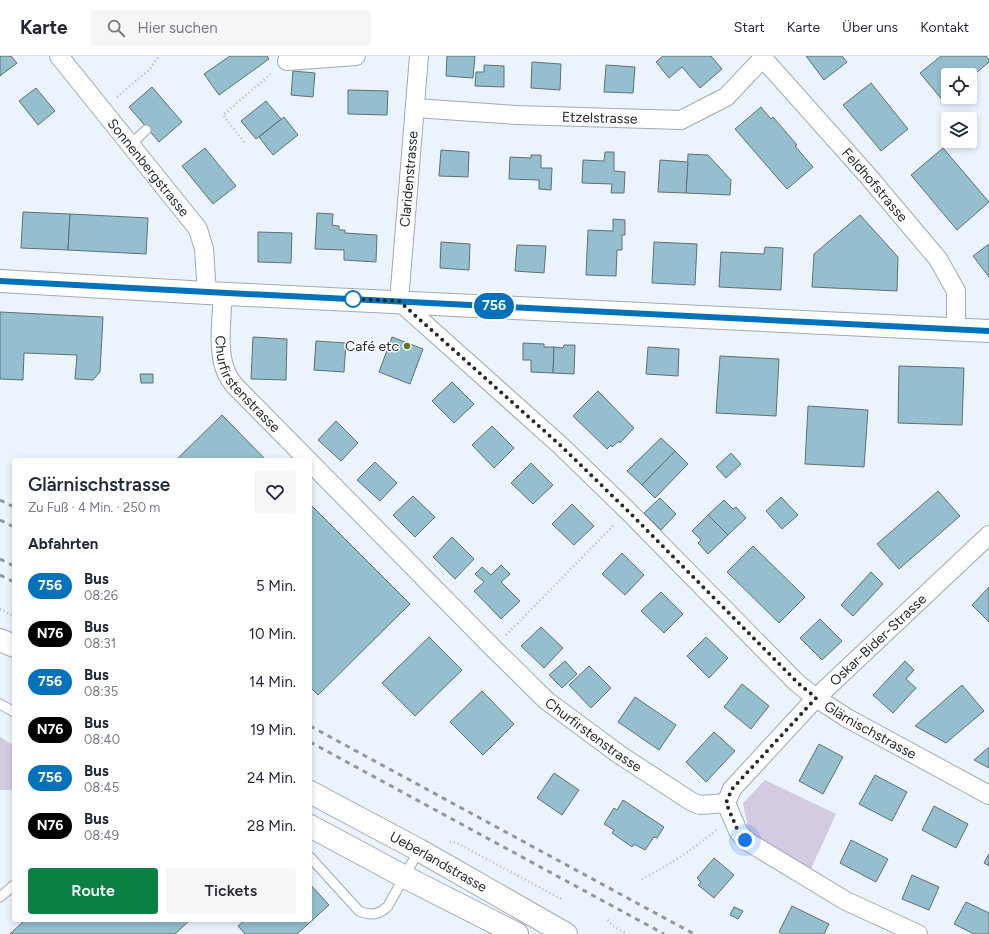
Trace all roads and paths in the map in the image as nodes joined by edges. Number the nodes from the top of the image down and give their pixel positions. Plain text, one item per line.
1 (59, 56) edge
2 (159, 56) edge
3 (356, 56) edge
4 (419, 56) edge
5 (762, 57) edge
6 (287, 61) joint
7 (116, 98) dead end
8 (415, 108) junction
9 (146, 130) dead end
10 (244, 142) dead end
11 (131, 144) junction
12 (0, 281) edge
13 (215, 293) junction
14 (399, 301) junction
15 (956, 329) junction
16 (989, 331) edge
17 (306, 458) edge
18 (312, 464) edge
19 (628, 511) junction
20 (989, 535) edge
21 (0, 609) edge
22 (12, 615) edge
23 (493, 648) junction
24 (816, 698) junction
25 (0, 704) edge
26 (12, 711) edge
27 (312, 793) edge
28 (989, 795) edge
29 (726, 803) junction
30 (312, 827) edge
31 (713, 833) dead end
32 (457, 843) dead end
33 (419, 850) junction
34 (312, 860) edge
35 (405, 877) junction
36 (642, 879) dead end
37 (12, 887) edge
38 (0, 897) edge
39 (564, 900) dead end
40 (608, 920) dead end
41 (514, 933) edge
42 (566, 934) edge
43 (627, 934) edge
44 (918, 934) edge

1 - 11 street, Sonnenbergstrasse
2 - 7 path
3 - 6 street
4 - 8 street, Claridenstrasse
5 - 8 street, Etzelstrasse
5 - 15 street, Feldhofstrasse
6 - 10 path
8 - 14 street, Claridenstrasse
9 - 11 lane
11 - 13 street, Sonnenbergstrasse
12 - 13 street
13 - 14 street
13 - 17 street, Churfirstenstrasse
14 - 15 street
14 - 19 street, Glärnischstrasse
15 - 16 street
18 - 23 street, Churfirstenstrasse
19 - 23 path
19 - 24 street, Glärnischstrasse
20 - 24 street, Oskar-Bider-Strasse
21 - 22 path
23 - 29 street, Churfirstenstrasse
24 - 28 street, Glärnischstrasse
24 - 29 street, Oskar-Bider-Strasse
25 - 26 lane
27 - 33 street, Ueberlandstrasse
29 - 44 street
30 - 35 street, Ueberlandstrasse
31 - 36 path
32 - 39 path
33 - 35 lane
33 - 42 street, Ueberlandstrasse
34 - 35 lane
35 - 41 street, Ueberlandstrasse
37 - 38 lane
40 - 43 path

